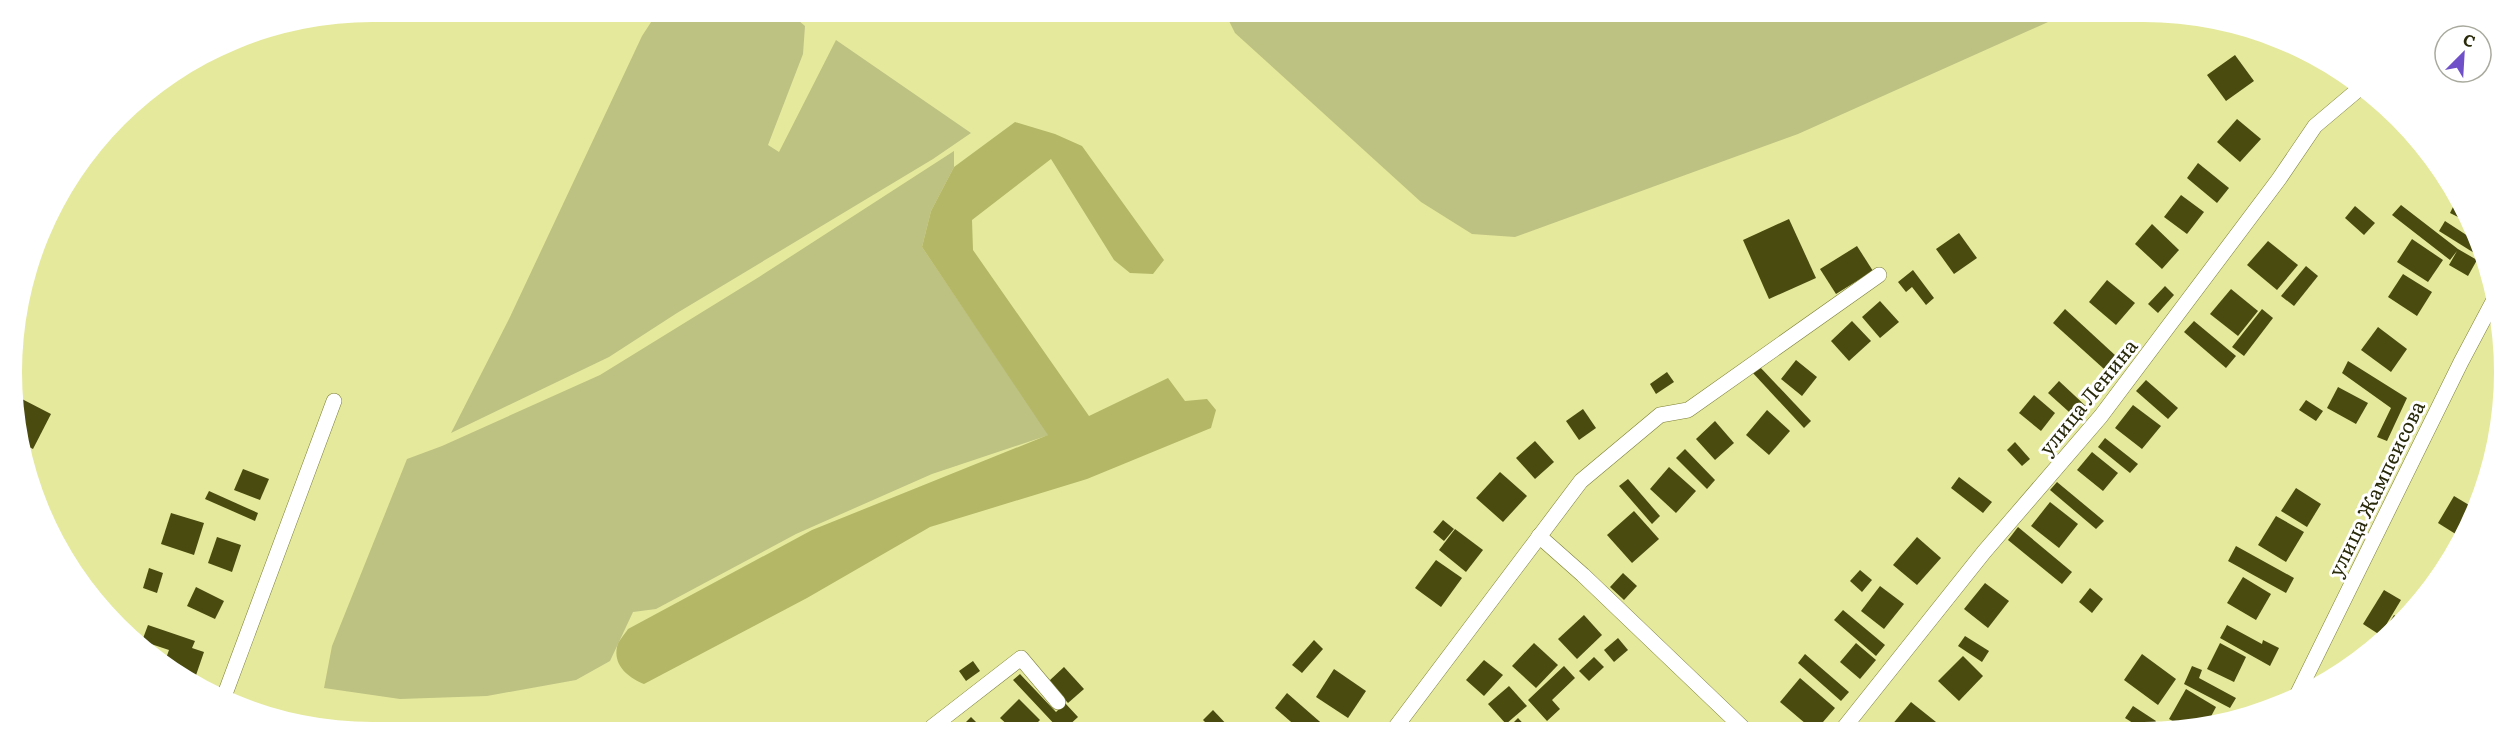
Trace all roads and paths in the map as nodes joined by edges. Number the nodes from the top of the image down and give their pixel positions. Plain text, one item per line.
1 (2355, 93) edge
2 (1879, 275) dead end
3 (2489, 309) edge
4 (334, 401) dead end
5 (1539, 536) junction
6 (2302, 685) edge
7 (226, 690) edge
8 (1058, 702) dead end
9 (938, 722) edge
10 (1400, 722) edge
11 (1737, 722) edge
12 (1849, 722) edge

1 - 12 street, улица Ленина
2 - 5 street
3 - 6 street, улица Жампеисова
4 - 7 street
5 - 10 street
5 - 11 street
8 - 9 street

